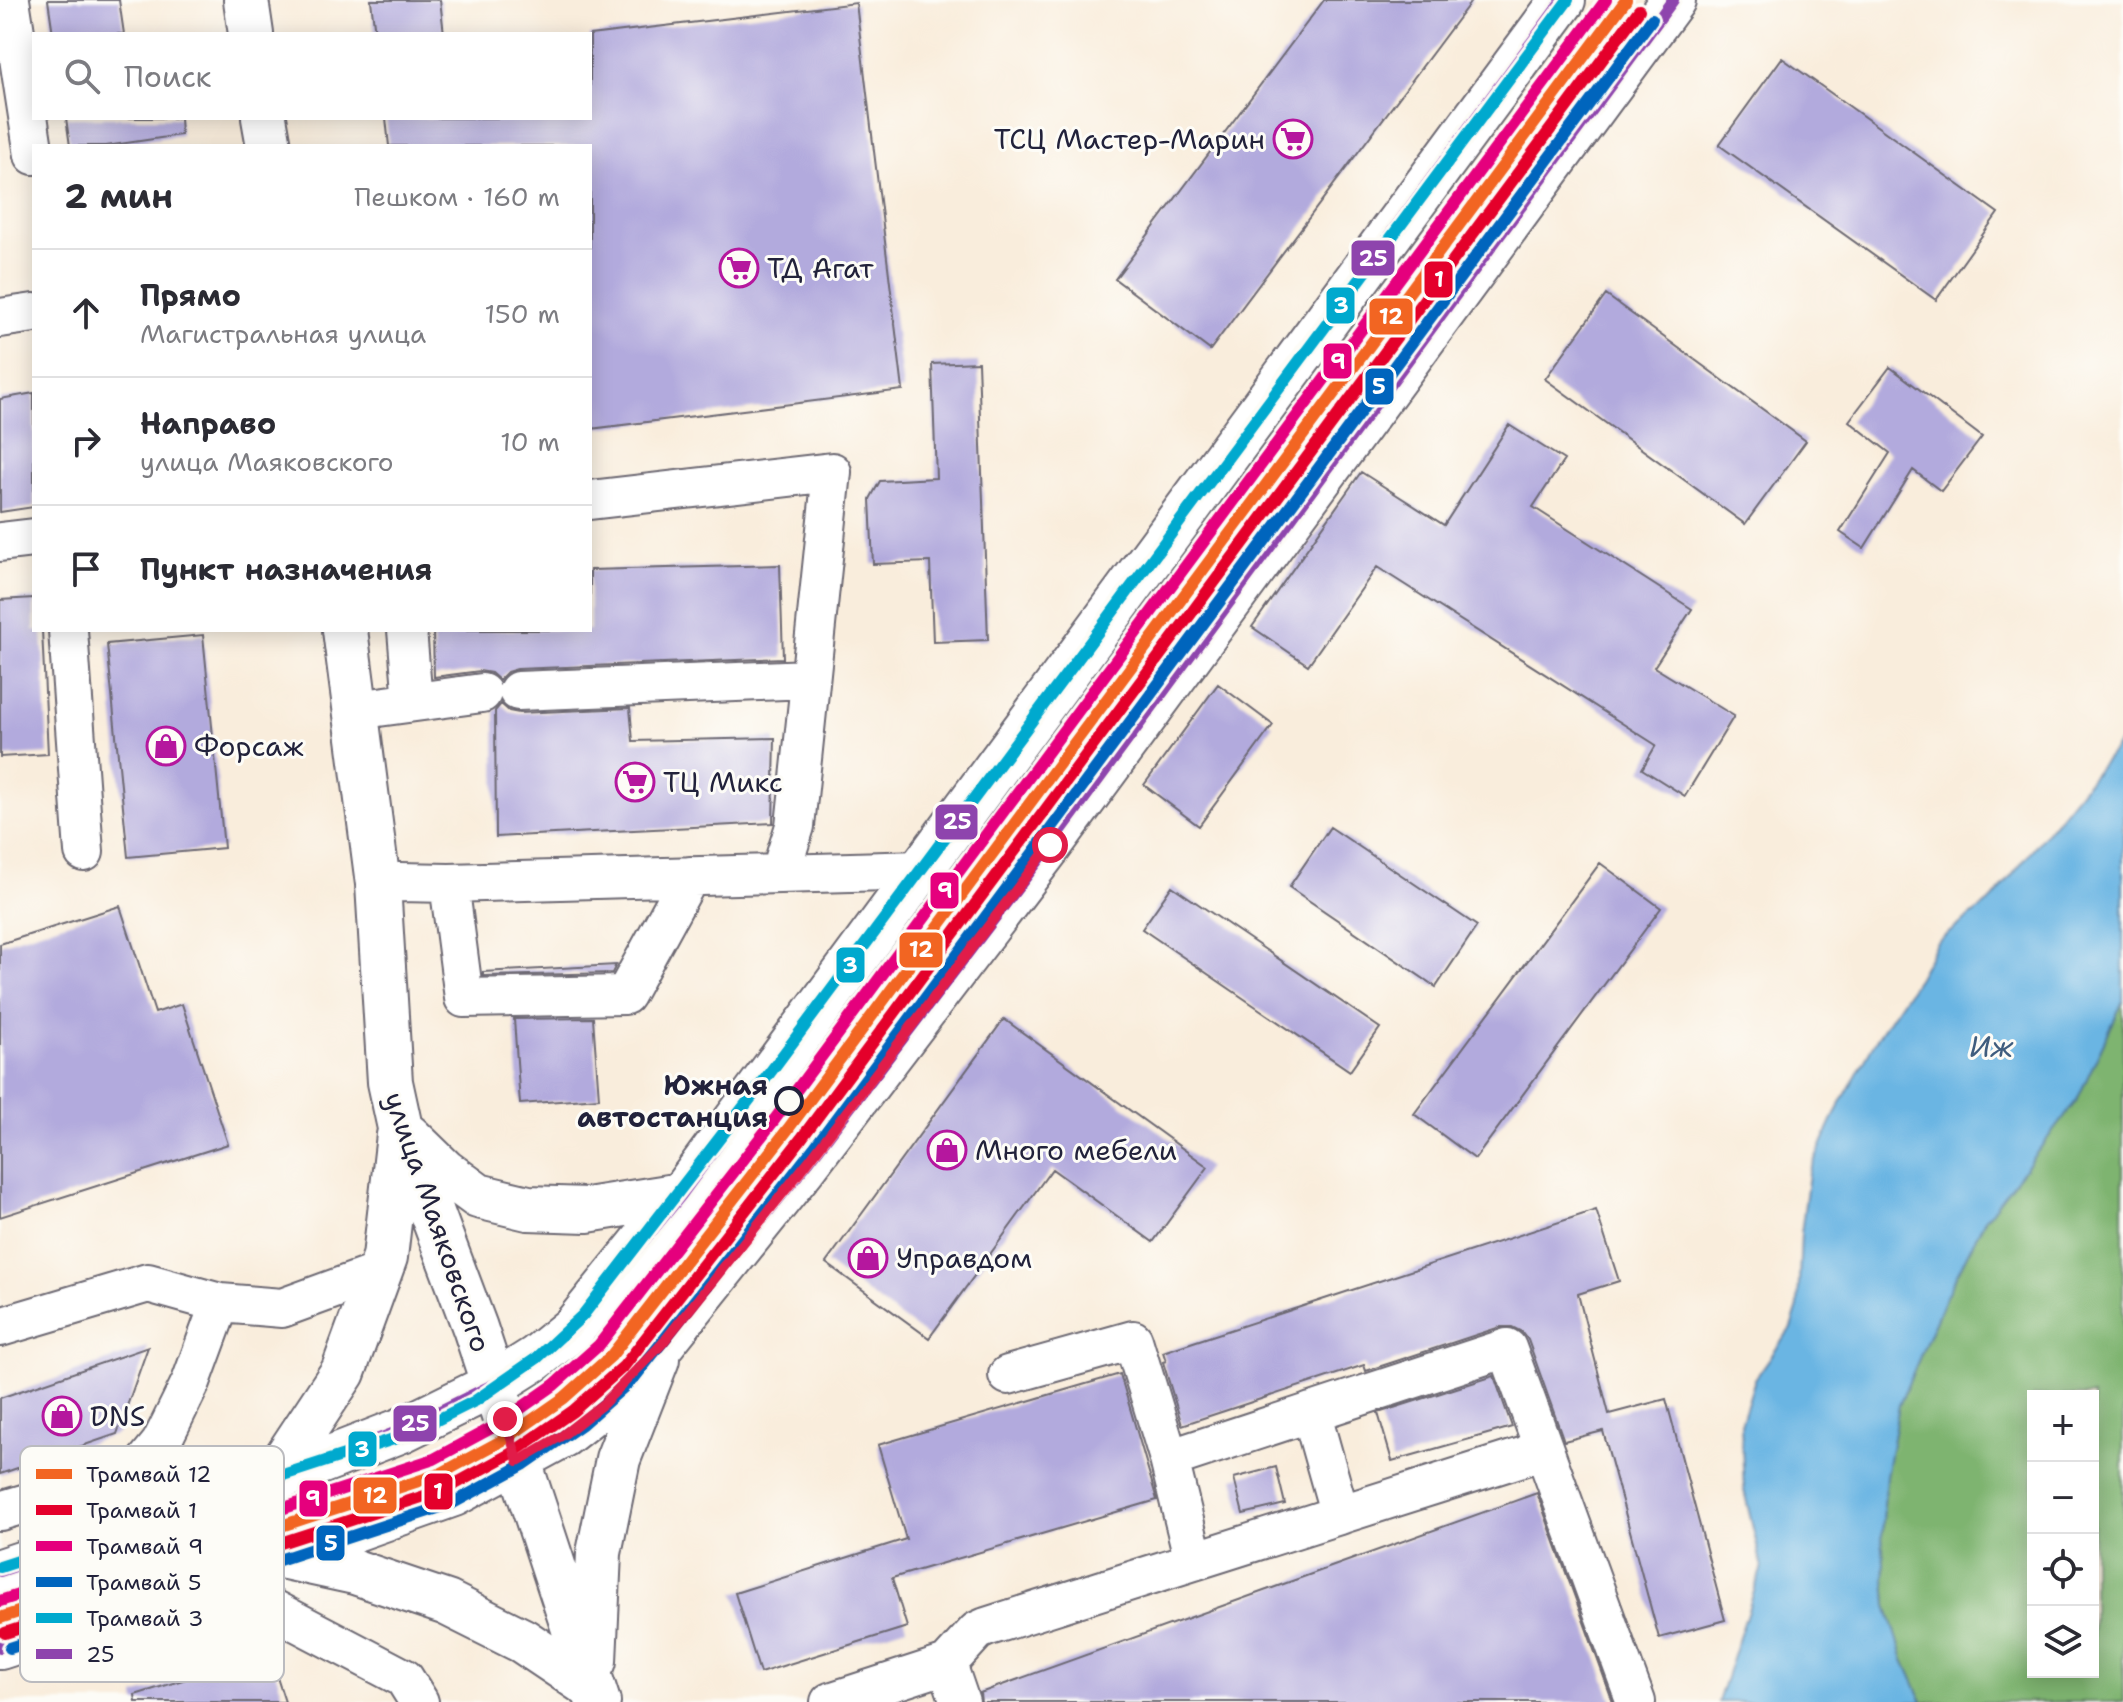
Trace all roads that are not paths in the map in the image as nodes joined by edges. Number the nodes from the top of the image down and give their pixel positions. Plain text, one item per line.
1 (10, 0) edge
2 (246, 0) edge
3 (1563, 0) edge
4 (1673, 0) edge
5 (251, 32) edge
6 (264, 120) edge
7 (32, 144) edge
8 (269, 144) edge
9 (32, 313) edge
10 (0, 318) edge
11 (592, 500) edge
12 (32, 538) edge
13 (0, 542) edge
14 (68, 632) edge
15 (345, 632) edge
16 (407, 632) edge
17 (810, 679) junction
18 (413, 702) junction
19 (356, 710) junction
20 (84, 852) dead end
21 (922, 870) junction
22 (780, 874) junction
23 (690, 876) junction
24 (449, 883) junction
25 (378, 884) junction
26 (400, 1128) junction
27 (681, 1195) junction
28 (378, 1273) junction
29 (220, 1303) junction
30 (0, 1327) edge
31 (662, 1344) junction
32 (1008, 1375) dead end
33 (493, 1385) junction
34 (1311, 1412) junction
35 (159, 1446) edge
36 (1544, 1450) junction
37 (1169, 1459) junction
38 (284, 1461) edge
39 (518, 1461) junction
40 (284, 1476) edge
41 (20, 1505) edge
42 (0, 1511) edge
43 (1340, 1515) junction
44 (284, 1554) edge
45 (284, 1557) edge
46 (1194, 1561) junction
47 (20, 1564) edge
48 (0, 1571) edge
49 (284, 1615) edge
50 (20, 1641) edge
51 (0, 1647) edge
52 (947, 1664) junction
53 (892, 1693) edge
54 (595, 1695) edge
55 (419, 1702) edge
56 (830, 1702) edge
57 (960, 1702) edge
58 (1636, 1702) edge

1 - 7 lane
2 - 5 main road
3 - 21 main road
4 - 31 main road
6 - 8 main road
9 - 10 lane
11 - 17 lane
12 - 13 lane
14 - 20 lane
15 - 19 main road, улица Маяковского
16 - 18 lane
17 - 18 lane
17 - 22 lane
18 - 19 lane
19 - 25 main road, улица Маяковского
21 - 22 lane
21 - 27 main road
22 - 23 lane
23 - 24 lane
23 - 24 lane
24 - 25 lane
25 - 26 main road, улица Маяковского
26 - 27 main road
26 - 28 main road
26 - 33 main road, улица Маяковского
27 - 33 main road
28 - 29 lane
28 - 38 main road
29 - 30 lane
29 - 35 lane
31 - 39 main road
31 - 54 main road
32 - 37 lane
33 - 39 main road, улица Маяковского
33 - 40 main road
34 - 36 lane
34 - 37 lane
34 - 43 lane
36 - 43 lane
36 - 58 lane
37 - 46 lane
39 - 44 main road
39 - 54 main road, улица Маяковского
41 - 42 lane
43 - 46 lane
45 - 54 main road
46 - 52 lane
47 - 48 main road
49 - 55 lane
50 - 51 main road
52 - 53 lane
52 - 57 lane
53 - 56 lane

